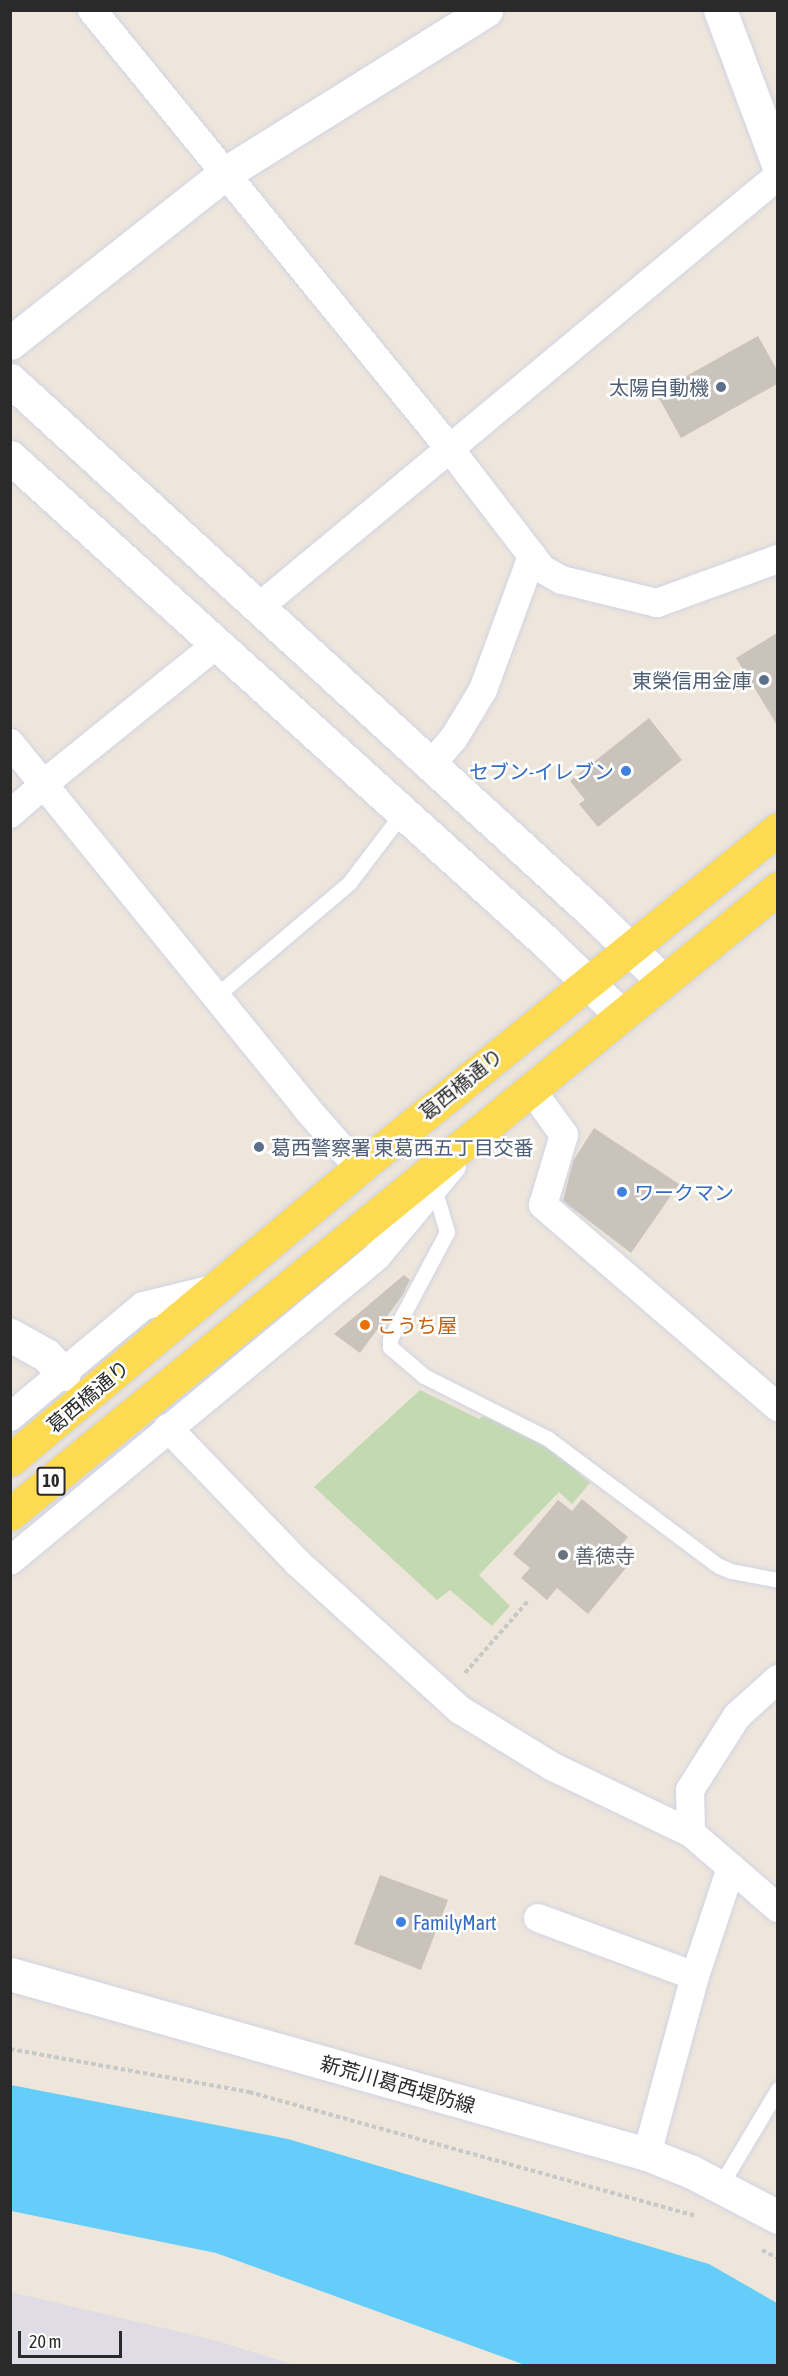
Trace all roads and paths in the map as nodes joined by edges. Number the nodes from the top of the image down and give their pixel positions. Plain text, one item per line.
1 (92, 10) edge
2 (486, 10) edge
3 (720, 10) edge
4 (777, 164) edge
5 (224, 174) junction
6 (777, 176) edge
7 (10, 343) edge
8 (10, 380) edge
9 (450, 449) junction
10 (10, 457) edge
11 (532, 556) junction
12 (777, 559) edge
13 (259, 607) junction
14 (217, 644) junction
15 (10, 743) edge
16 (431, 765) junction
17 (44, 784) junction
18 (403, 812) junction
19 (10, 814) edge
20 (777, 829) edge
21 (777, 888) edge
22 (629, 948) junction
23 (663, 981) junction
24 (588, 982) junction
25 (217, 995) junction
26 (621, 1015) junction
27 (531, 1089) junction
28 (480, 1132) junction
29 (359, 1168) junction
30 (434, 1188) junction
31 (217, 1288) junction
32 (10, 1335) edge
33 (64, 1374) junction
34 (777, 1407) edge
35 (10, 1417) edge
36 (168, 1428) junction
37 (10, 1460) edge
38 (10, 1514) edge
39 (10, 1561) edge
40 (777, 1580) edge
41 (528, 1601) dead end
42 (777, 1678) edge
43 (445, 1696) junction
44 (691, 1833) junction
45 (731, 1868) junction
46 (777, 1908) edge
47 (538, 1918) dead end
48 (10, 1974) edge
49 (695, 1976) junction
50 (10, 2049) edge
51 (777, 2089) edge
52 (647, 2154) junction
53 (720, 2186) junction
54 (777, 2217) edge
55 (709, 2219) dead end
56 (758, 2247) dead end
57 (777, 2259) edge

1 - 5 street
2 - 5 street
3 - 4 street
5 - 7 street
5 - 9 street
6 - 9 street
8 - 13 street
9 - 11 street
9 - 13 street
10 - 14 street
11 - 12 street
11 - 16 street
13 - 16 street
14 - 17 street
14 - 18 street
15 - 17 street
16 - 22 street
17 - 19 street
17 - 25 street
18 - 24 street
18 - 25 lane
20 - 22 main road, 葛西橋通り / 10
21 - 23 main road, 10
22 - 23 street
22 - 24 main road, 葛西橋通り / 10
23 - 26 main road, 10
24 - 26 street
24 - 29 main road, 葛西橋通り / 10
25 - 29 street
26 - 27 main road, 10
27 - 28 main road, 10
27 - 34 street
28 - 30 street
28 - 38 main road, 10
29 - 31 main road, 葛西橋通り / 10
30 - 36 street
30 - 40 lane
31 - 33 street
31 - 37 main road, 葛西橋通り / 10
32 - 33 street
33 - 35 street
36 - 39 street
36 - 43 street
41 - 43 path
42 - 44 street
43 - 44 street
44 - 45 street
45 - 46 street
45 - 49 street
47 - 49 street
48 - 52 street, 新荒川葛西堤防線
49 - 52 street
50 - 55 path
51 - 53 lane
52 - 53 street, 新荒川葛西堤防線
53 - 54 street, 新荒川葛西堤防線
56 - 57 path

